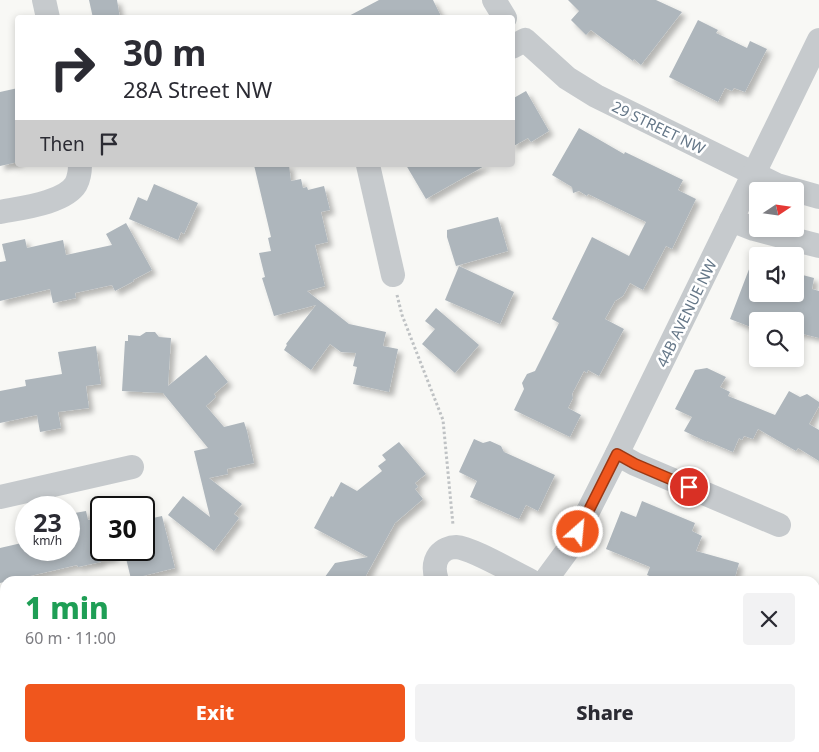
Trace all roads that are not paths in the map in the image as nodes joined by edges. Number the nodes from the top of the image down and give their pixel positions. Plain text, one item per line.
1 (44, 0) edge
2 (494, 0) edge
3 (47, 15) edge
4 (504, 15) edge
5 (517, 38) edge
6 (819, 40) edge
7 (368, 167) edge
8 (753, 174) junction
9 (78, 175) edge
10 (819, 198) edge
11 (0, 212) edge
12 (731, 220) junction
13 (819, 246) edge
14 (393, 275) road end
15 (617, 454) junction
16 (132, 467) dead end
17 (0, 497) edge
18 (779, 525) dead end
19 (435, 576) edge
20 (521, 576) edge
21 (549, 576) edge

1 - 3 street
2 - 4 street
5 - 8 street, 29 STREET NW
6 - 8 street, 44B AVENUE NW
7 - 14 street
8 - 10 street, 29 STREET NW
8 - 12 street, 44B AVENUE NW
9 - 11 street
12 - 13 street
12 - 15 street, 44B AVENUE NW
15 - 18 street
15 - 21 street, 44B AVENUE NW
16 - 17 street
19 - 20 street

